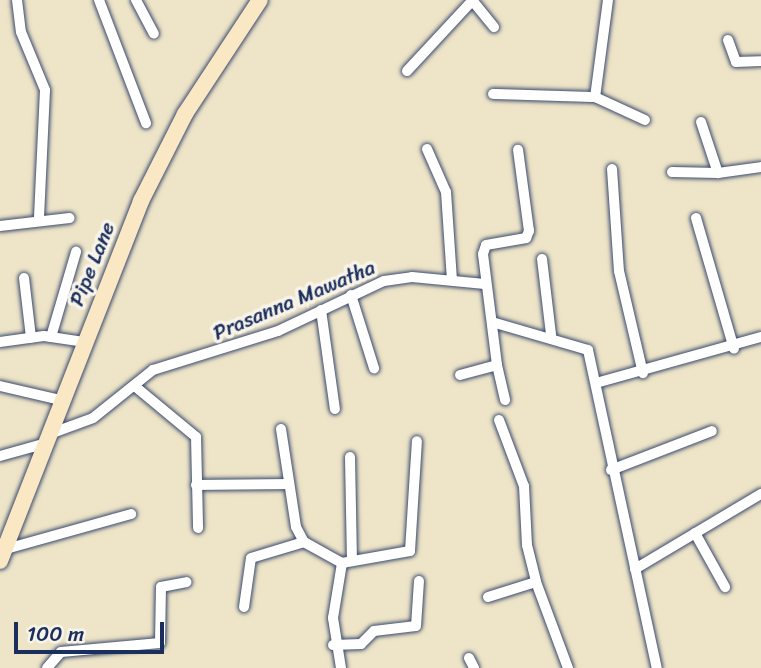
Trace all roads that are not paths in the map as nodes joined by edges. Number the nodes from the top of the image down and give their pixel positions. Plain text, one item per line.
1 (17, 0) edge
2 (99, 0) edge
3 (136, 0) edge
4 (260, 0) edge
5 (472, 0) edge
6 (608, 0) edge
7 (494, 27) dead end
8 (154, 34) dead end
9 (728, 40) dead end
10 (761, 61) edge
11 (407, 71) dead end
12 (493, 94) dead end
13 (595, 97) junction
14 (645, 120) dead end
15 (701, 122) dead end
16 (146, 123) dead end
17 (427, 149) dead end
18 (518, 150) dead end
19 (761, 167) edge
20 (612, 169) dead end
21 (672, 172) dead end
22 (718, 173) junction
23 (70, 218) dead end
24 (696, 218) dead end
25 (39, 219) junction
26 (0, 226) edge
27 (76, 252) dead end
28 (542, 259) dead end
29 (24, 278) dead end
30 (452, 279) junction
31 (485, 284) junction
32 (351, 295) junction
33 (321, 310) junction
34 (492, 322) junction
35 (551, 335) junction
36 (51, 337) junction
37 (761, 337) edge
38 (31, 338) junction
39 (84, 341) junction
40 (0, 342) edge
41 (734, 349) junction
42 (497, 365) junction
43 (373, 368) dead end
44 (643, 373) junction
45 (460, 375) dead end
46 (596, 383) junction
47 (0, 386) edge
48 (137, 388) junction
49 (505, 400) dead end
50 (65, 401) junction
51 (335, 409) dead end
52 (499, 420) dead end
53 (281, 429) dead end
54 (712, 432) dead end
55 (53, 437) junction
56 (416, 441) dead end
57 (0, 456) edge
58 (350, 457) dead end
59 (611, 470) junction
60 (286, 484) junction
61 (195, 485) junction
62 (761, 495) edge
63 (131, 514) dead end
64 (198, 528) dead end
65 (695, 533) junction
66 (304, 542) junction
67 (3, 555) edge
68 (347, 561) junction
69 (635, 569) junction
70 (419, 581) dead end
71 (187, 582) dead end
72 (536, 582) junction
73 (725, 587) dead end
74 (488, 597) dead end
75 (244, 607) dead end
76 (333, 645) junction
77 (47, 668) edge
78 (341, 668) edge
79 (568, 668) edge
80 (657, 668) edge

1 - 25 street
2 - 16 street
3 - 8 street
4 - 39 street, Pipe Lane
5 - 7 street
5 - 11 street
6 - 13 street
9 - 10 street
12 - 13 street
13 - 14 street
15 - 22 street
17 - 30 street
18 - 31 street
19 - 22 street
20 - 44 street
21 - 22 street
23 - 25 street
24 - 41 street
25 - 26 street
27 - 36 street
28 - 35 street
29 - 38 street
30 - 31 street, Prasanna Mawatha
30 - 32 street, Prasanna Mawatha
31 - 34 street
32 - 33 street, Prasanna Mawatha
32 - 43 street
33 - 48 street, Prasanna Mawatha
33 - 51 street
34 - 35 street
34 - 42 street
35 - 46 street
36 - 38 street
36 - 39 street
37 - 41 street
38 - 40 street
39 - 50 street, Pipe Lane
41 - 44 street
42 - 45 street
42 - 49 street
44 - 46 street
46 - 59 street
47 - 50 street
48 - 55 street, Prasanna Mawatha
48 - 61 street
50 - 55 street, Pipe Lane
52 - 72 street
53 - 60 street
54 - 59 street
55 - 57 street, Prasanna Mawatha
55 - 67 street, Pipe Lane
56 - 68 street
58 - 68 street
59 - 69 street
60 - 61 street
60 - 66 street
61 - 64 street
62 - 65 street
63 - 67 street
65 - 69 street
65 - 73 street
66 - 68 street
66 - 75 street
68 - 76 street
69 - 80 street
70 - 76 street
71 - 77 street
72 - 74 street
72 - 79 street
76 - 78 street

